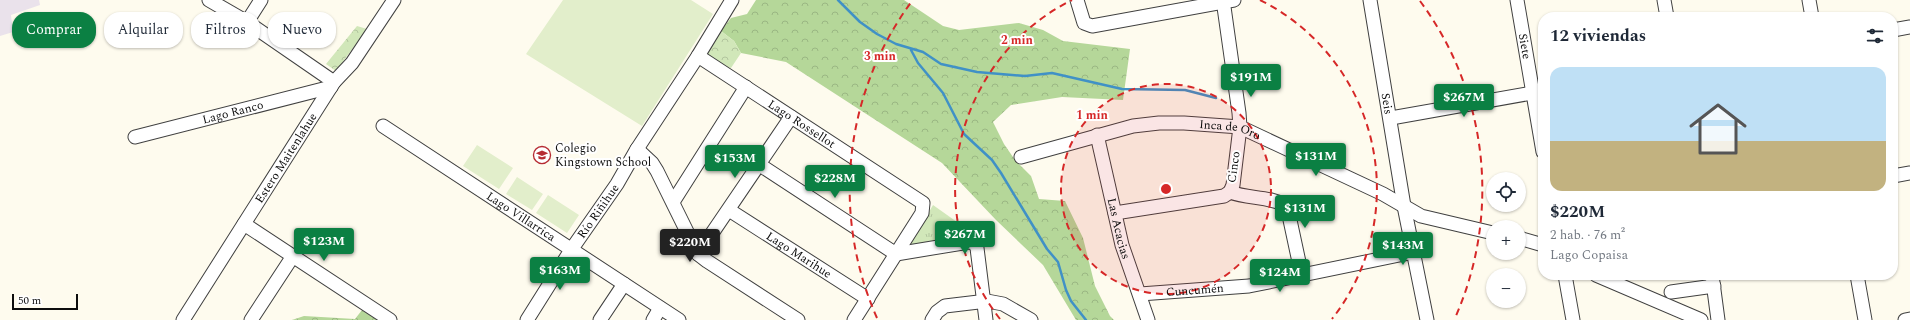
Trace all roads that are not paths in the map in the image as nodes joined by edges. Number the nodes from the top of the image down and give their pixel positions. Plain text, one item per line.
1 (209, 0) edge
2 (261, 0) edge
3 (394, 0) edge
4 (732, 0) edge
5 (1077, 0) edge
6 (1370, 0) edge
7 (1517, 0) edge
8 (1664, 0) edge
9 (1809, 0) edge
10 (1227, 1) edge
11 (230, 12) edge
12 (254, 12) edge
13 (1666, 12) edge
14 (1811, 12) edge
15 (1910, 27) edge
16 (1898, 29) edge
17 (260, 31) edge
18 (698, 56) junction
19 (332, 85) junction
20 (746, 87) junction
21 (1538, 92) edge
22 (791, 117) junction
23 (1391, 118) junction
24 (383, 126) dead end
25 (1240, 126) junction
26 (1097, 135) junction
27 (135, 137) dead end
28 (637, 149) junction
29 (1021, 157) dead end
30 (760, 164) junction
31 (1910, 173) edge
32 (1898, 175) edge
33 (1230, 192) junction
34 (673, 202) junction
35 (1404, 206) junction
36 (729, 210) junction
37 (1115, 213) junction
38 (244, 224) junction
39 (1486, 231) edge
40 (1526, 240) edge
41 (1538, 244) edge
42 (571, 250) junction
43 (1414, 252) junction
44 (698, 254) junction
45 (896, 254) junction
46 (293, 256) junction
47 (1302, 276) junction
48 (1566, 280) edge
49 (1608, 280) edge
50 (1713, 280) edge
51 (1859, 280) edge
52 (624, 284) junction
53 (1672, 292) dead end
54 (1140, 294) junction
55 (868, 299) junction
56 (983, 302) junction
57 (660, 308) junction
58 (1910, 319) edge
59 (183, 320) edge
60 (251, 320) edge
61 (390, 320) edge
62 (527, 320) edge
63 (600, 320) edge
64 (653, 320) edge
65 (679, 320) edge
66 (798, 320) edge
67 (854, 320) edge
68 (932, 320) edge
69 (986, 320) edge
70 (1031, 320) edge
71 (1148, 320) edge
72 (1427, 320) edge
73 (1573, 320) edge
74 (1701, 320) edge
75 (1718, 320) edge
76 (1865, 320) edge
77 (1905, 320) edge

1 - 11 street
2 - 12 street
3 - 19 street, Estero Maitenlahue
4 - 18 street, Río Riñihue
5 - 10 street
6 - 23 street, Seis
7 - 21 street, Siete
8 - 13 street
9 - 14 street
10 - 25 street, Cinco
15 - 16 street
17 - 19 street
18 - 20 street, Lago Rossellot
18 - 28 street, Río Riñihue
19 - 27 street, Lago Ranco
19 - 38 street, Estero Maitenlahue
20 - 22 street, Lago Rossellot
20 - 34 street
21 - 23 street
22 - 30 street
22 - 45 street, Lago Rossellot
23 - 35 street, Seis
24 - 42 street, Lago Villarrica
25 - 26 street, Inca de Oro
25 - 33 street, Cinco
25 - 35 street, Inca de Oro
26 - 29 street, Inca de Oro
26 - 37 street, Las Acacias
28 - 34 street
28 - 42 street, Río Riñihue
30 - 36 street
30 - 45 street
31 - 32 street
33 - 37 street
33 - 47 street
34 - 44 street
35 - 39 street, Inca de Oro
35 - 43 street, Seis
36 - 44 street
36 - 55 street, Lago Marihue
37 - 54 street, Las Acacias
38 - 46 street
38 - 59 street, Estero Maitenlahue
40 - 41 street
42 - 52 street, Lago Villarrica
42 - 62 street, Río Riñihue
43 - 47 street, Cuncumén
43 - 72 street, Seis
44 - 66 street
45 - 55 street
45 - 56 street
46 - 60 street
46 - 61 street
47 - 54 street, Cuncumén
48 - 73 street
49 - 74 street
50 - 53 street
50 - 75 street
51 - 76 street
52 - 57 street, Lago Villarrica
52 - 63 street
54 - 71 street, Las Acacias
55 - 67 street
56 - 68 street
56 - 69 street
56 - 70 street
57 - 64 street
57 - 65 street, Lago Villarrica
58 - 77 street

